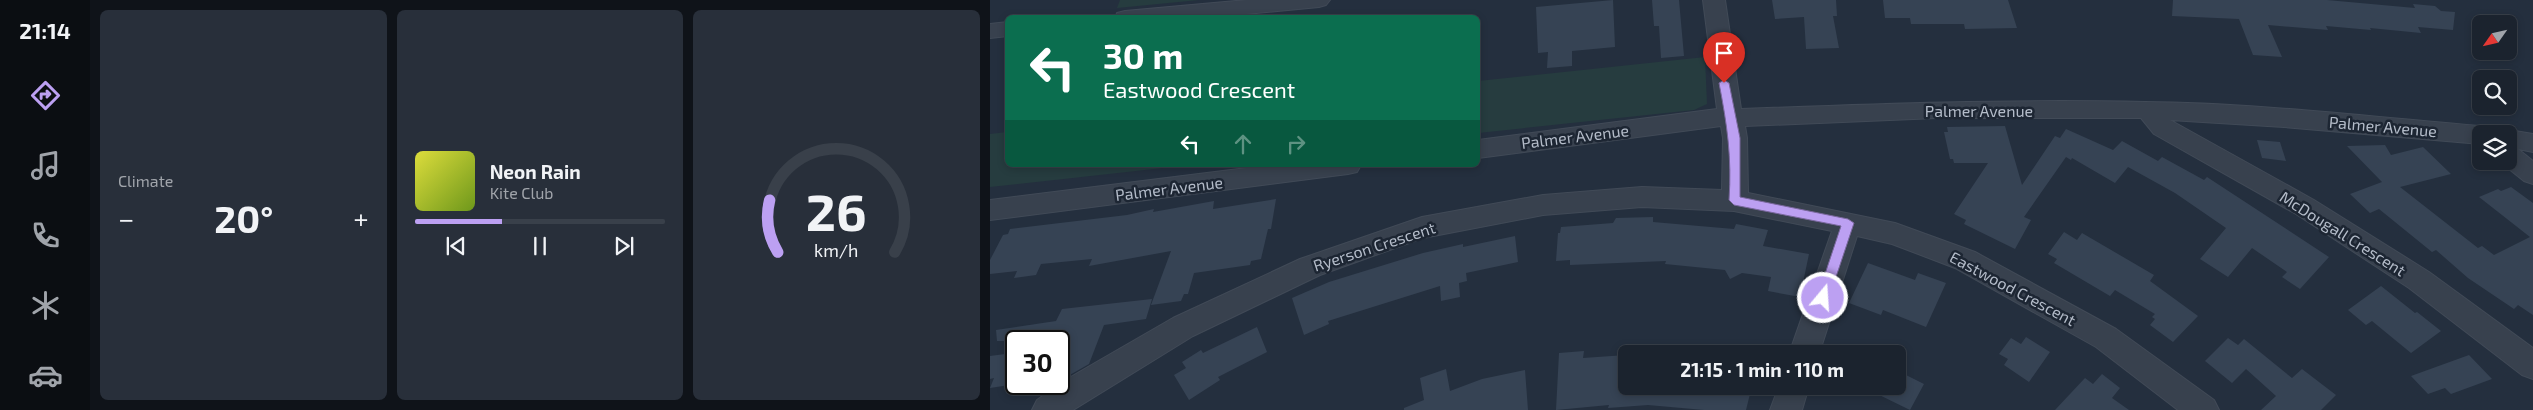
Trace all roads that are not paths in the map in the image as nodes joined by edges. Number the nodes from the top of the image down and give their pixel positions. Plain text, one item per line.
1 (1319, 0) edge
2 (1714, 0) edge
3 (1157, 15) edge
4 (1005, 30) edge
5 (990, 31) edge
6 (2147, 110) junction
7 (1732, 117) junction
8 (2472, 134) edge
9 (2517, 141) edge
10 (2533, 144) edge
11 (1480, 149) edge
12 (2517, 162) edge
13 (1332, 167) edge
14 (2533, 174) edge
15 (1734, 200) junction
16 (990, 210) edge
17 (1848, 223) junction
18 (1807, 345) edge
19 (2533, 365) edge
20 (1791, 395) edge
21 (1048, 410) edge
22 (1786, 410) edge
23 (2203, 410) edge

1 - 3 street
2 - 7 street
4 - 5 street
6 - 7 street, Palmer Avenue
6 - 8 street, Palmer Avenue
6 - 19 street, McDougall Crescent
7 - 11 street, Palmer Avenue
7 - 15 street
9 - 10 street
12 - 14 street
13 - 16 street, Palmer Avenue
15 - 17 street, Eastwood Crescent
15 - 21 street, Ryerson Crescent
17 - 18 street
17 - 23 street, Eastwood Crescent
20 - 22 street

